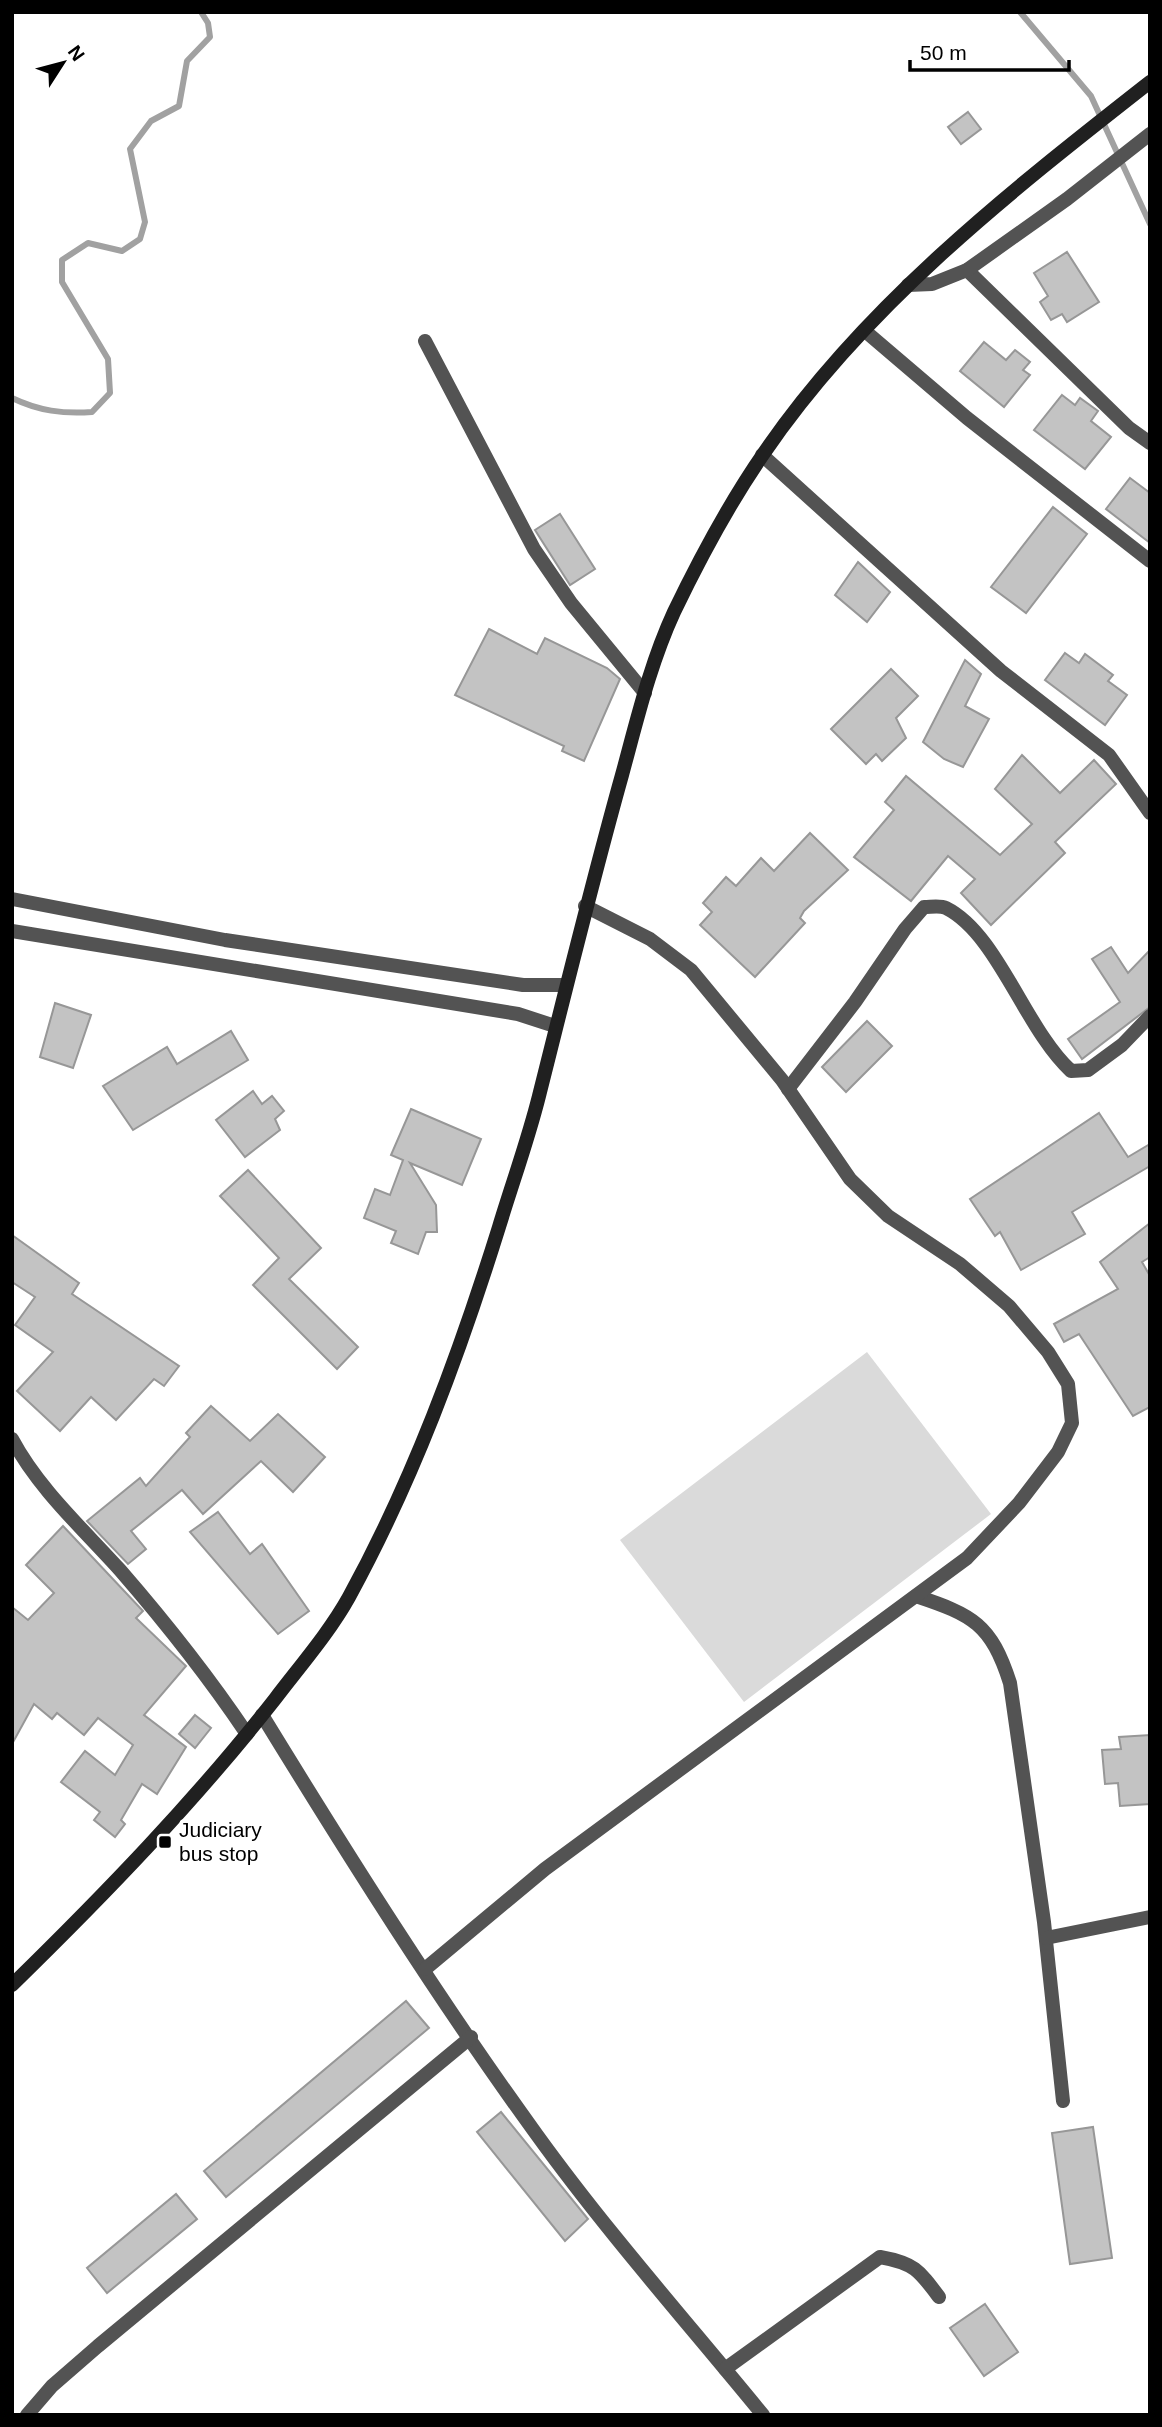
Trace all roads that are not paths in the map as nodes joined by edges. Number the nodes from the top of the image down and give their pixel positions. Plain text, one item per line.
1 (1144, 86) edge
2 (1150, 134) edge
3 (967, 270) junction
4 (908, 285) junction
5 (865, 331) junction
6 (425, 341) dead end
7 (1150, 443) edge
8 (762, 455) junction
9 (1150, 561) edge
10 (645, 693) junction
11 (1150, 813) edge
12 (12, 899) edge
13 (585, 906) junction
14 (12, 931) edge
15 (565, 985) junction
16 (1150, 1016) edge
17 (555, 1026) junction
18 (788, 1089) junction
19 (12, 1438) edge
20 (916, 1596) junction
21 (262, 1715) junction
22 (247, 1734) junction
23 (1150, 1917) edge
24 (1046, 1938) junction
25 (425, 1969) junction
26 (12, 1985) edge
27 (471, 2037) junction
28 (1063, 2101) dead end
29 (939, 2297) dead end
30 (725, 2369) junction
31 (27, 2415) edge
32 (763, 2415) edge

1 - 4 main road
2 - 3 street
3 - 4 street
3 - 7 street
4 - 5 main road
5 - 8 main road
5 - 9 street
6 - 10 street
8 - 10 main road
8 - 11 street
10 - 13 main road
12 - 15 street
13 - 15 main road
13 - 18 street
14 - 17 street
15 - 17 main road
16 - 18 street
17 - 21 main road
18 - 20 street
19 - 22 street
20 - 24 street
20 - 25 street
21 - 22 main road
21 - 25 street
22 - 26 main road
23 - 24 street
24 - 28 street
25 - 27 street
27 - 30 street
27 - 31 street
29 - 30 street
30 - 32 street

